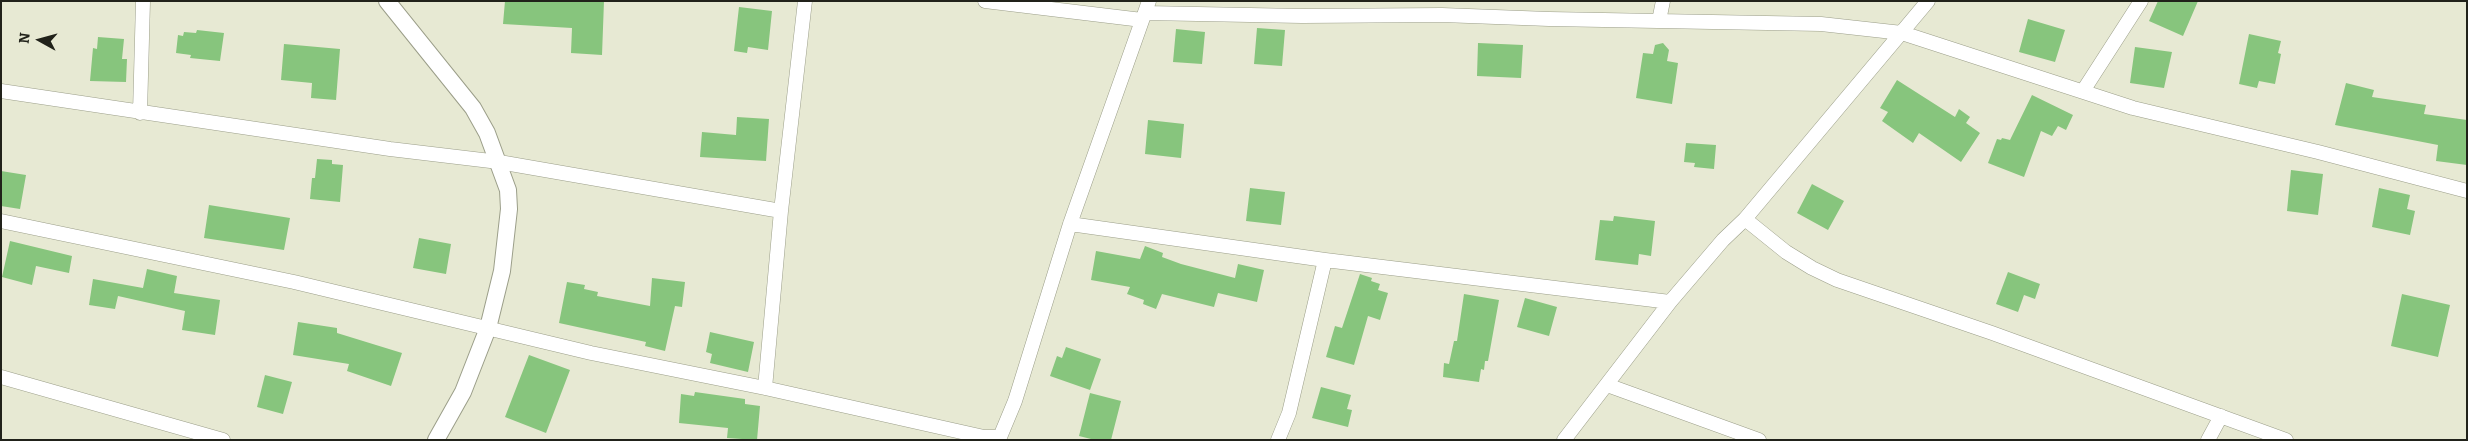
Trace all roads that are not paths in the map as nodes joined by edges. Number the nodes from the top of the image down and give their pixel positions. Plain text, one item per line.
1 (143, 1) edge
2 (387, 1) edge
3 (805, 1) edge
4 (985, 1) edge
5 (1663, 1) edge
6 (1928, 1) edge
7 (2141, 1) edge
8 (1145, 11) edge
9 (1659, 21) junction
10 (1902, 32) junction
11 (2084, 90) junction
12 (1, 91) edge
13 (140, 113) junction
14 (499, 162) junction
15 (2467, 191) edge
16 (781, 211) junction
17 (1745, 219) junction
18 (1, 221) edge
19 (1070, 224) junction
20 (1325, 260) junction
21 (1670, 302) junction
22 (488, 328) junction
23 (1, 377) edge
24 (1607, 386) junction
25 (765, 388) junction
26 (2222, 416) junction
27 (999, 438) edge
28 (223, 440) edge
29 (436, 440) edge
30 (1278, 440) edge
31 (1564, 440) edge
32 (1759, 440) edge
33 (2208, 440) edge
34 (2286, 440) edge

1 - 13 street
2 - 14 street
3 - 16 street
4 - 8 street
5 - 9 street
6 - 10 street
7 - 11 street
8 - 9 street
8 - 19 street
9 - 10 street
10 - 11 street
10 - 17 street
11 - 15 street
12 - 13 street
13 - 14 street
14 - 16 street
14 - 22 street
16 - 25 street
17 - 21 street
17 - 26 street
18 - 22 street
19 - 20 street
19 - 27 street
20 - 21 street
20 - 30 street
21 - 24 street
22 - 25 street
22 - 29 street
23 - 28 street
24 - 31 street
24 - 32 street
25 - 27 street
26 - 33 street
26 - 34 street

